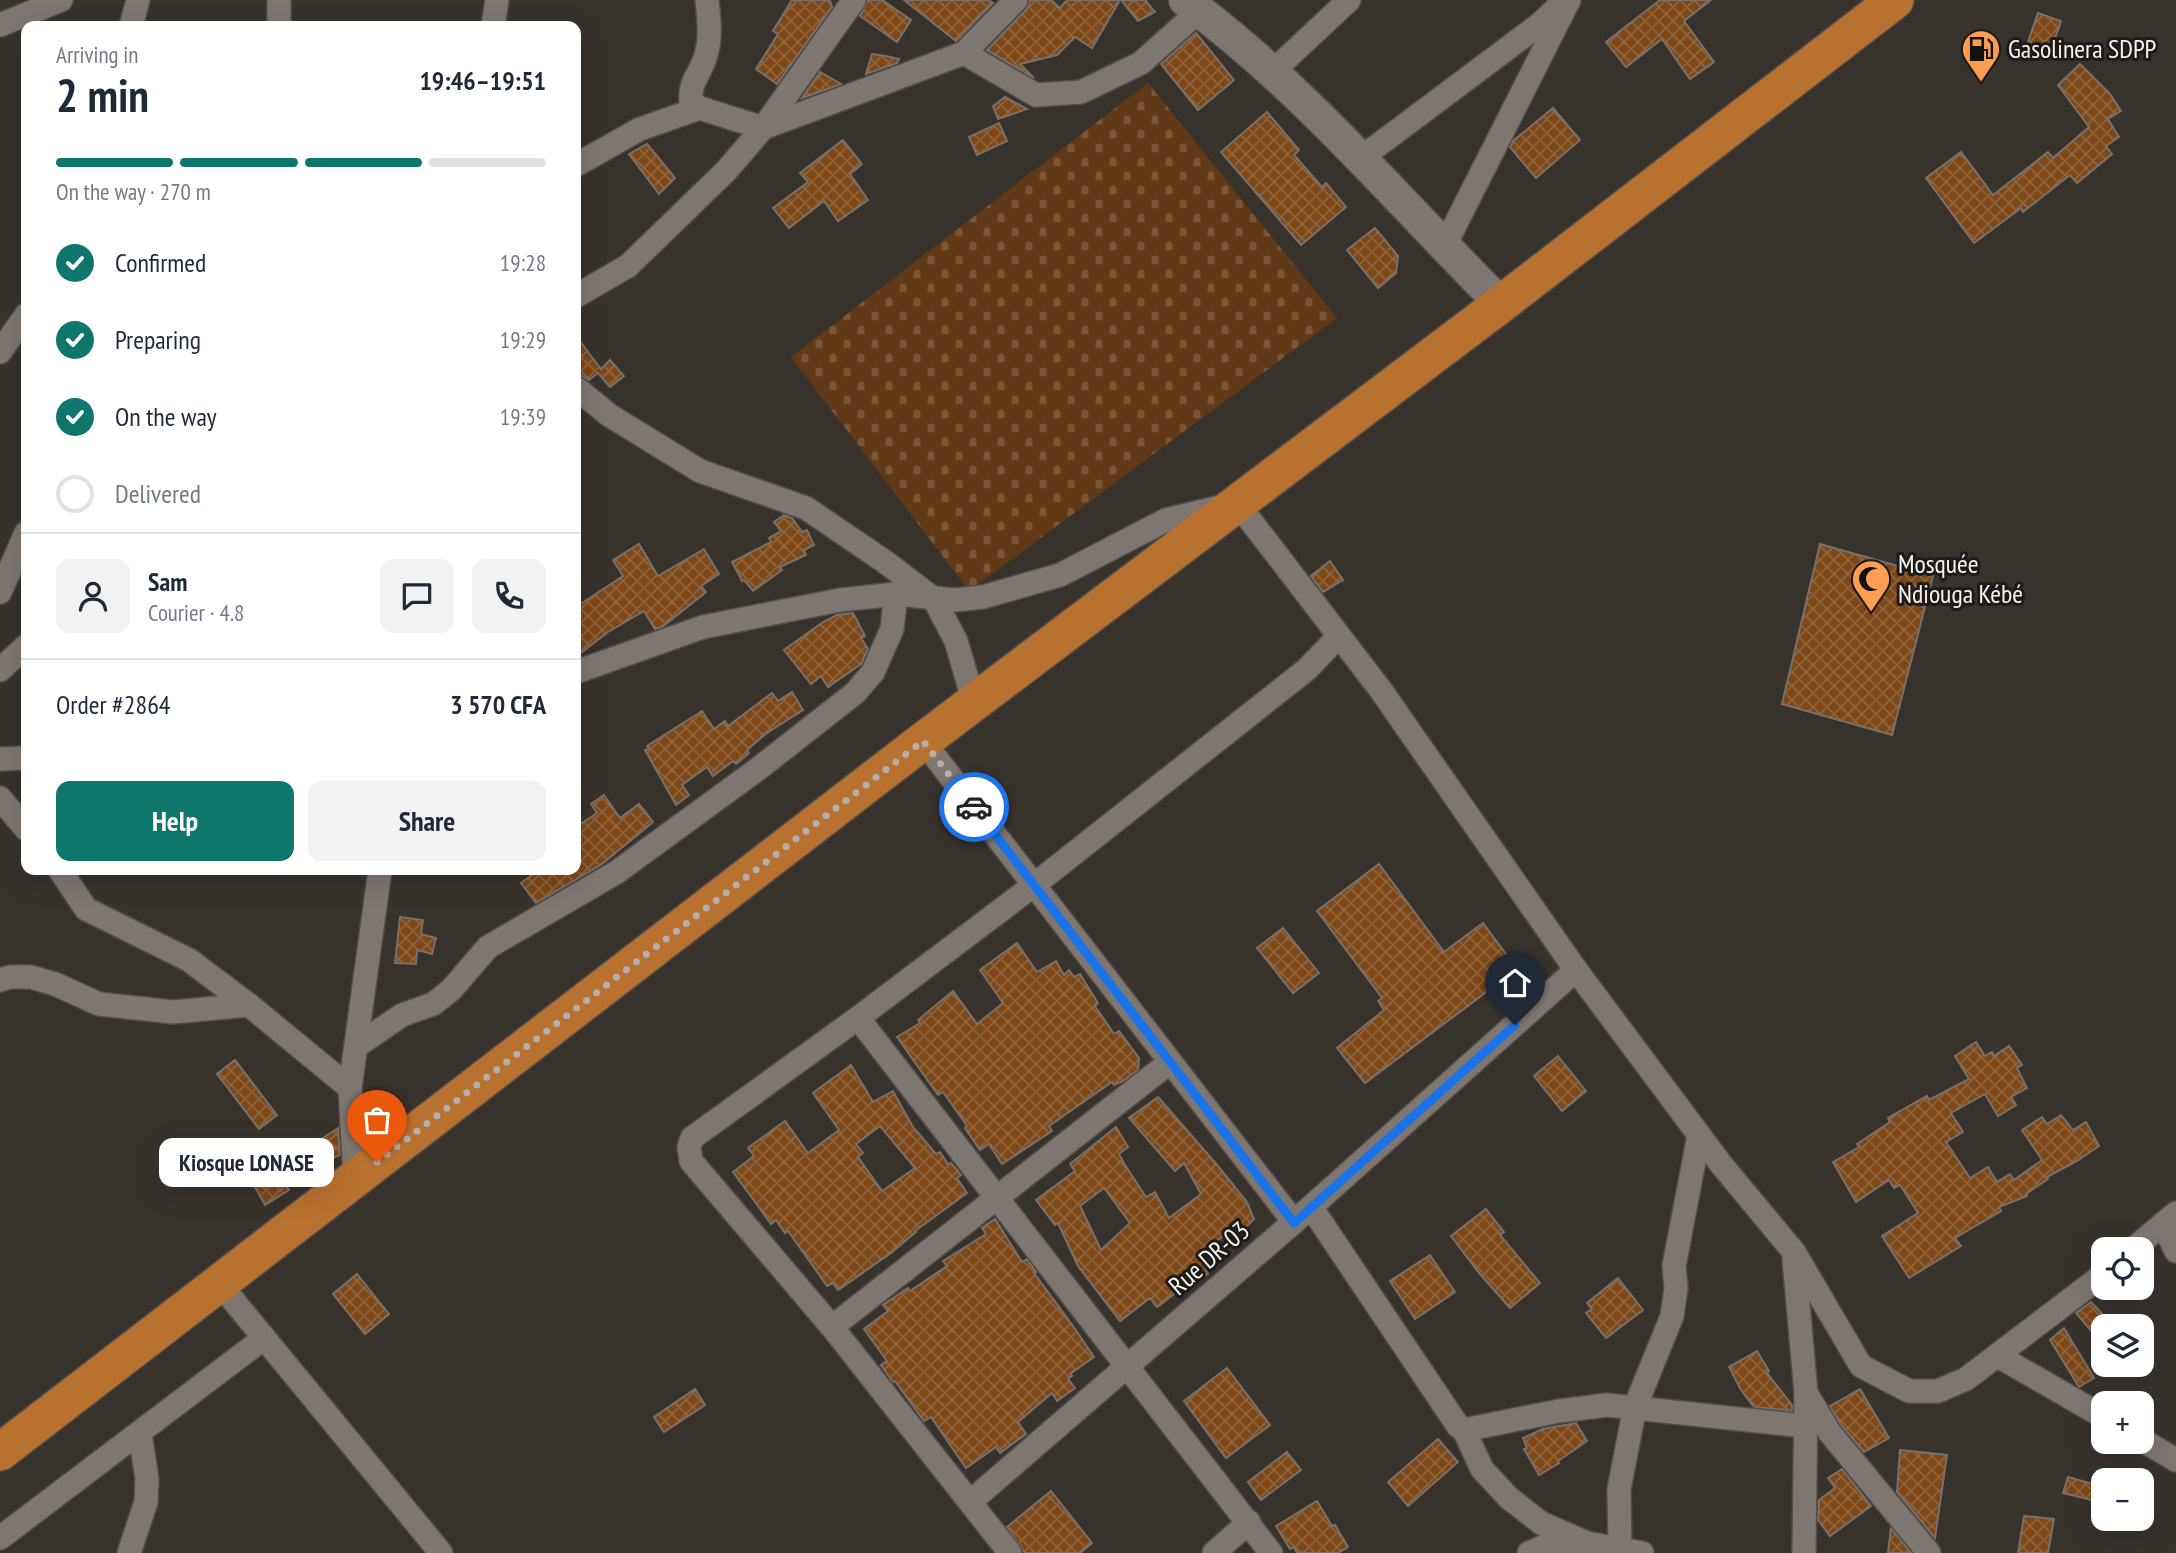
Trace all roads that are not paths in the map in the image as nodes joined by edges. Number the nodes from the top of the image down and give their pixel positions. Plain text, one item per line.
1 (61, 0) edge
2 (138, 0) edge
3 (279, 0) edge
4 (497, 0) edge
5 (707, 0) edge
6 (1016, 0) edge
7 (1349, 0) edge
8 (1895, 0) edge
9 (849, 2) edge
10 (1192, 5) edge
11 (1559, 6) edge
12 (132, 21) edge
13 (279, 21) edge
14 (495, 21) edge
15 (0, 25) edge
16 (964, 53) junction
17 (1272, 72) junction
18 (700, 108) junction
19 (763, 128) junction
20 (1361, 158) junction
21 (581, 162) edge
22 (1444, 247) junction
23 (581, 293) edge
24 (1501, 304) junction
25 (21, 322) edge
26 (0, 352) edge
27 (581, 392) edge
28 (1237, 503) junction
29 (21, 544) edge
30 (0, 592) edge
31 (896, 594) junction
32 (934, 599) junction
33 (1339, 636) junction
34 (21, 649) edge
35 (3, 658) edge
36 (581, 670) edge
37 (974, 702) junction
38 (923, 741) junction
39 (21, 758) edge
40 (0, 759) edge
41 (0, 798) edge
42 (21, 822) edge
43 (63, 875) edge
44 (379, 875) edge
45 (1034, 884) junction
46 (1576, 970) junction
47 (0, 980) edge
48 (249, 1004) junction
49 (858, 1018) junction
50 (358, 1045) junction
51 (1170, 1062) junction
52 (350, 1088) junction
53 (1699, 1135) junction
54 (355, 1178) junction
55 (997, 1197) junction
56 (1311, 1207) junction
57 (2170, 1219) edge
58 (1294, 1223) junction
59 (2148, 1237) edge
60 (2176, 1251) edge
61 (1794, 1252) junction
62 (219, 1283) junction
63 (2091, 1283) edge
64 (832, 1327) junction
65 (264, 1338) junction
66 (1998, 1356) junction
67 (1128, 1365) junction
68 (1806, 1393) junction
69 (1635, 1407) junction
70 (2091, 1410) edge
71 (1805, 1426) junction
72 (1464, 1430) junction
73 (139, 1433) junction
74 (2154, 1447) edge
75 (0, 1452) edge
76 (2176, 1460) edge
77 (970, 1502) junction
78 (1249, 1522) junction
79 (0, 1538) edge
80 (1587, 1543) junction
81 (1620, 1550) edge
82 (129, 1553) edge
83 (441, 1553) edge
84 (1010, 1553) edge
85 (1213, 1553) edge
86 (1271, 1553) edge
87 (1530, 1553) edge
88 (1642, 1553) edge
89 (1804, 1553) edge
90 (1929, 1553) edge

1 - 15 street
2 - 12 street
3 - 13 street
4 - 14 street
5 - 18 street
6 - 16 street
7 - 17 street
8 - 24 highway
9 - 19 street
10 - 16 street
10 - 17 main road
11 - 20 street
11 - 22 street
16 - 19 street
17 - 20 main road
18 - 19 street
18 - 21 street
19 - 23 street
20 - 22 main road
22 - 24 main road
24 - 28 highway
25 - 26 street
27 - 32 street
28 - 32 street
28 - 33 street
28 - 37 highway
29 - 30 street
31 - 32 street
31 - 36 street
31 - 50 street
32 - 37 street
33 - 45 street
33 - 46 street
34 - 35 street
37 - 38 highway
38 - 45 street
38 - 54 highway
39 - 40 street
41 - 42 street
43 - 48 street
44 - 50 street
45 - 49 street
45 - 51 street
46 - 53 street
46 - 56 street, Rue DR-03
47 - 48 street
48 - 52 street
49 - 55 street
49 - 64 street
50 - 52 street
51 - 55 street
51 - 58 street
52 - 54 street
53 - 61 street
53 - 69 street
54 - 62 highway
55 - 64 street
55 - 67 street
56 - 58 street, Rue DR-03
56 - 72 street
57 - 59 street
57 - 60 street
58 - 67 street, Rue DR-03
61 - 66 street
61 - 68 street
62 - 65 street
62 - 75 highway
63 - 66 street
64 - 77 street
65 - 73 street
65 - 83 street
66 - 70 street
67 - 77 street, Rue DR-03
67 - 78 street
68 - 71 street
68 - 90 street
69 - 71 street
69 - 72 street
69 - 81 street
71 - 89 street
72 - 80 street
73 - 79 street
73 - 82 street
74 - 76 street
77 - 84 street
78 - 85 street
78 - 86 street
80 - 81 street
80 - 87 street
81 - 88 street

